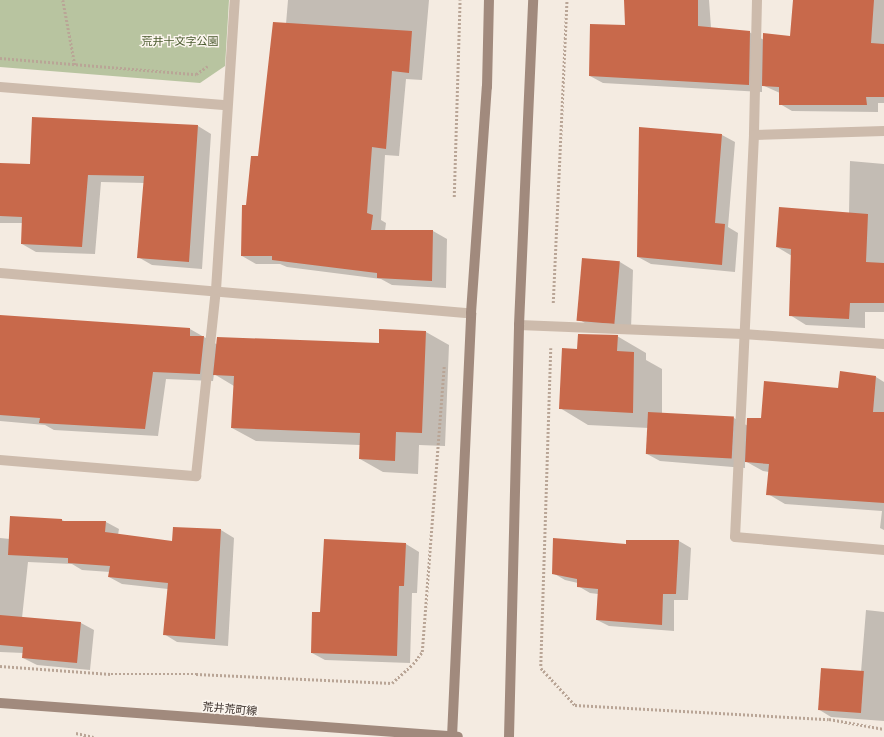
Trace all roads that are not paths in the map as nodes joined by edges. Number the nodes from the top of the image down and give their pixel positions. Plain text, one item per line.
1 (235, 0) edge
2 (489, 0) edge
3 (533, 0) edge
4 (757, 0) edge
5 (0, 86) edge
6 (226, 105) junction
7 (884, 131) edge
8 (754, 135) junction
9 (0, 272) edge
10 (216, 290) junction
11 (471, 313) junction
12 (519, 326) junction
13 (743, 334) junction
14 (884, 344) edge
15 (0, 460) edge
16 (884, 550) edge
17 (0, 703) edge
18 (452, 737) edge
19 (458, 737) edge
20 (508, 737) edge

1 - 6 street
2 - 11 street
3 - 12 street
4 - 8 street
5 - 6 street
6 - 10 street
7 - 8 street
8 - 13 street
9 - 10 street
10 - 11 street
10 - 15 street
11 - 18 street
12 - 13 street
12 - 20 street
13 - 14 street
13 - 16 street
17 - 18 street, 荒井荒町線
18 - 19 street, 荒井荒町線

